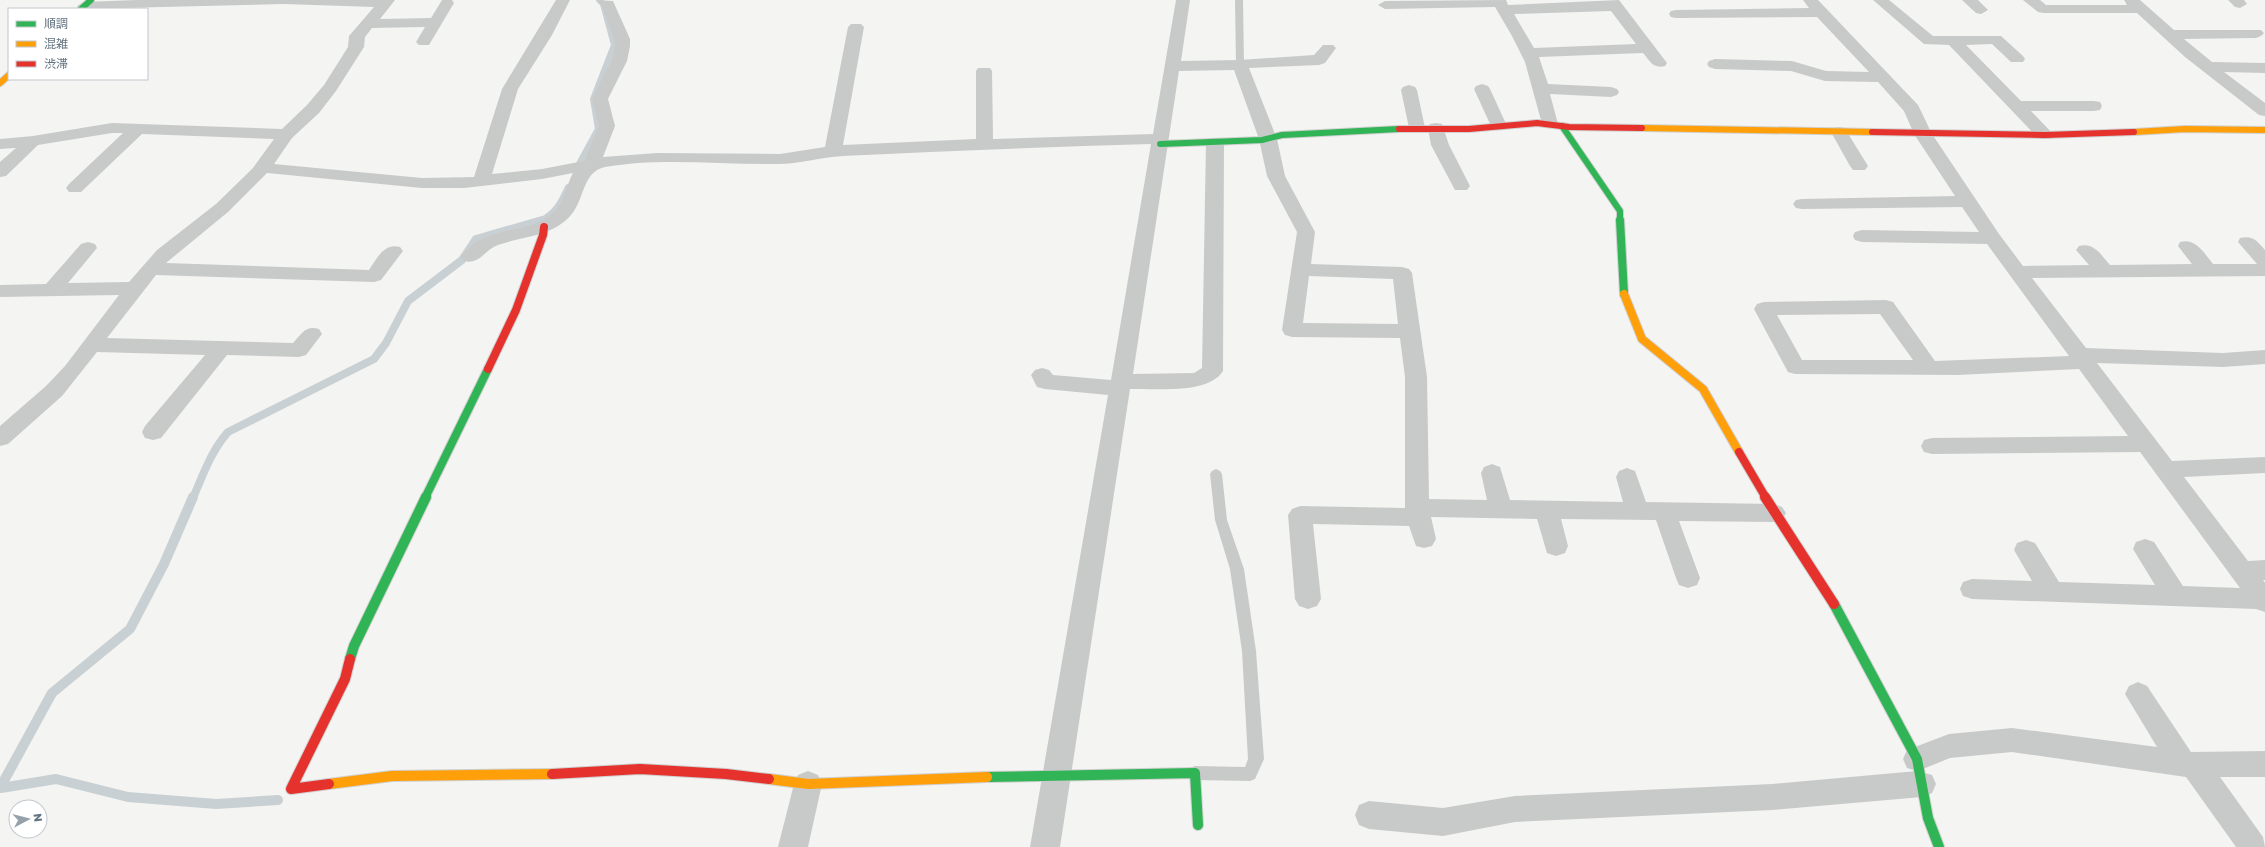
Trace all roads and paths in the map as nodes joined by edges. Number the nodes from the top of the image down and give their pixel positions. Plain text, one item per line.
1 (284, 0) edge
2 (563, 0) edge
3 (625, 0) edge
4 (1183, 0) edge
5 (1239, 0) edge
6 (1716, 0) edge
7 (1880, 0) edge
8 (1969, 0) edge
9 (2030, 0) edge
10 (233, 1) edge
11 (335, 1) edge
12 (606, 1) edge
13 (191, 2) edge
14 (386, 2) edge
15 (447, 3) dead end
16 (1613, 3) edge
17 (92, 4) edge
18 (1501, 4) edge
19 (2136, 4) edge
20 (1444, 5) edge
21 (1385, 6) edge
22 (1815, 6) edge
23 (1981, 10) dead end
24 (1676, 14) dead end
25 (1728, 14) junction
26 (436, 22) junction
27 (368, 24) junction
28 (856, 28) dead end
29 (2256, 33) dead end
30 (2170, 35) junction
31 (1953, 40) junction
32 (424, 42) dead end
33 (1328, 48) dead end
34 (1648, 48) junction
35 (1529, 54) junction
36 (2017, 59) dead end
37 (1659, 63) dead end
38 (1715, 64) dead end
39 (1240, 65) junction
40 (1173, 66) junction
41 (2208, 67) junction
42 (2265, 68) edge
43 (984, 72) dead end
44 (8, 75) edge
45 (1881, 77) junction
46 (0, 83) edge
47 (1482, 89) dead end
48 (1540, 89) junction
49 (1409, 90) dead end
50 (1611, 92) dead end
51 (2018, 106) junction
52 (2094, 106) dead end
53 (2265, 111) edge
54 (1556, 125) junction
55 (1499, 126) junction
56 (138, 128) junction
57 (1417, 128) junction
58 (1436, 128) junction
59 (2265, 130) edge
60 (1839, 132) junction
61 (286, 134) junction
62 (1923, 134) junction
63 (2045, 135) junction
64 (1268, 139) junction
65 (33, 140) junction
66 (1160, 142) junction
67 (1216, 142) junction
68 (0, 144) edge
69 (985, 144) junction
70 (833, 151) junction
71 (1859, 166) dead end
72 (262, 167) junction
73 (580, 167) junction
74 (0, 172) edge
75 (481, 181) junction
76 (1461, 186) dead end
77 (76, 188) dead end
78 (1968, 202) junction
79 (1802, 204) dead end
80 (544, 227) junction
81 (1862, 236) dead end
82 (1992, 238) junction
83 (2247, 242) dead end
84 (2187, 246) dead end
85 (88, 248) dead end
86 (2086, 250) dead end
87 (393, 251) dead end
88 (471, 257) dead end
89 (2265, 261) edge
90 (151, 269) junction
91 (1301, 270) junction
92 (2208, 270) junction
93 (2265, 270) edge
94 (2104, 271) junction
95 (2018, 272) junction
96 (134, 288) junction
97 (51, 290) junction
98 (0, 291) edge
99 (1409, 331) junction
100 (312, 334) dead end
101 (92, 345) junction
102 (222, 348) junction
103 (2265, 357) edge
104 (2083, 358) junction
105 (1929, 368) junction
106 (1042, 375) dead end
107 (1121, 385) junction
108 (153, 432) dead end
109 (0, 438) edge
110 (2145, 444) junction
111 (1932, 446) dead end
112 (2265, 465) edge
113 (2164, 470) junction
114 (1492, 473) dead end
115 (1216, 474) dead end
116 (1627, 477) dead end
117 (1501, 509) junction
118 (1547, 510) junction
119 (1637, 511) junction
120 (1664, 511) junction
121 (1774, 513) junction
122 (1420, 521) junction
123 (1556, 546) dead end
124 (2145, 549) dead end
125 (2026, 550) dead end
126 (2241, 570) junction
127 (2265, 570) edge
128 (1688, 578) dead end
129 (1972, 589) dead end
130 (2052, 592) junction
131 (2176, 596) junction
132 (1308, 599) dead end
133 (2264, 601) edge
134 (2138, 694) dead end
135 (2265, 764) edge
136 (2188, 765) junction
137 (1919, 771) junction
138 (1056, 774) junction
139 (1195, 774) junction
140 (808, 784) junction
141 (1368, 815) dead end
142 (1198, 825) dead end
143 (793, 847) edge
144 (1045, 847) edge
145 (1939, 847) edge
146 (2253, 847) edge

1 - 10 street
1 - 11 street
2 - 75 street
3 - 12 street
4 - 40 street
5 - 39 lane
6 - 25 street
7 - 31 street
8 - 23 street
9 - 19 street
10 - 13 street
11 - 14 street
12 - 73 street
13 - 17 street
14 - 27 street
15 - 26 street
16 - 18 street
16 - 34 street
18 - 20 street
18 - 35 street
19 - 30 street
20 - 21 street
22 - 25 street
22 - 45 street
24 - 25 street
26 - 27 street
26 - 32 street
27 - 61 street
28 - 70 street
29 - 30 street
30 - 41 street
31 - 36 street
31 - 51 street
33 - 39 street
34 - 35 street
34 - 37 street
35 - 48 street
38 - 45 street
39 - 40 street
39 - 64 street
40 - 66 street
41 - 42 street
41 - 53 street
43 - 69 street
44 - 46 street
45 - 62 street
47 - 55 street
48 - 50 street
48 - 54 street
49 - 57 street
51 - 52 street
51 - 63 street
54 - 55 street
54 - 60 street
54 - 121 street
55 - 58 street
56 - 61 street
56 - 65 street
56 - 77 street
57 - 58 street
57 - 64 street
58 - 76 street
59 - 63 street
60 - 62 street
60 - 71 street
61 - 72 street
62 - 63 street
62 - 78 street
64 - 67 street
64 - 91 street
65 - 68 street
65 - 74 street
66 - 67 street
66 - 69 street
66 - 107 street
67 - 107 street
69 - 70 street
70 - 73 street
72 - 75 street
72 - 90 street
73 - 75 street
73 - 80 street
78 - 79 street
78 - 82 street
80 - 88 street
80 - 140 street
81 - 82 street
82 - 95 street
83 - 89 street
84 - 92 street
85 - 97 street
86 - 94 street
87 - 90 street
90 - 96 street
91 - 99 street
91 - 99 street
92 - 93 street
92 - 94 street
94 - 95 street
95 - 104 street
96 - 97 street
96 - 101 street
97 - 98 street
99 - 122 street
100 - 102 street
101 - 102 street
101 - 109 street
102 - 108 street
103 - 104 street
104 - 105 street
104 - 110 street
105 - 105 street
106 - 107 street
107 - 138 street
110 - 111 street
110 - 113 street
112 - 113 street
113 - 126 street
114 - 117 street
115 - 139 lane
116 - 119 street
117 - 118 street
117 - 122 street
118 - 119 street
118 - 123 street
119 - 120 street
120 - 121 street
120 - 128 street
121 - 137 street
122 - 132 street
124 - 131 street
125 - 130 street
126 - 127 street
126 - 133 street
129 - 130 street
130 - 131 street
131 - 133 street
134 - 136 street
135 - 136 street
136 - 137 street
136 - 146 street
137 - 141 street
137 - 145 street
138 - 139 street
138 - 140 street
138 - 144 street
139 - 142 street
140 - 143 street

